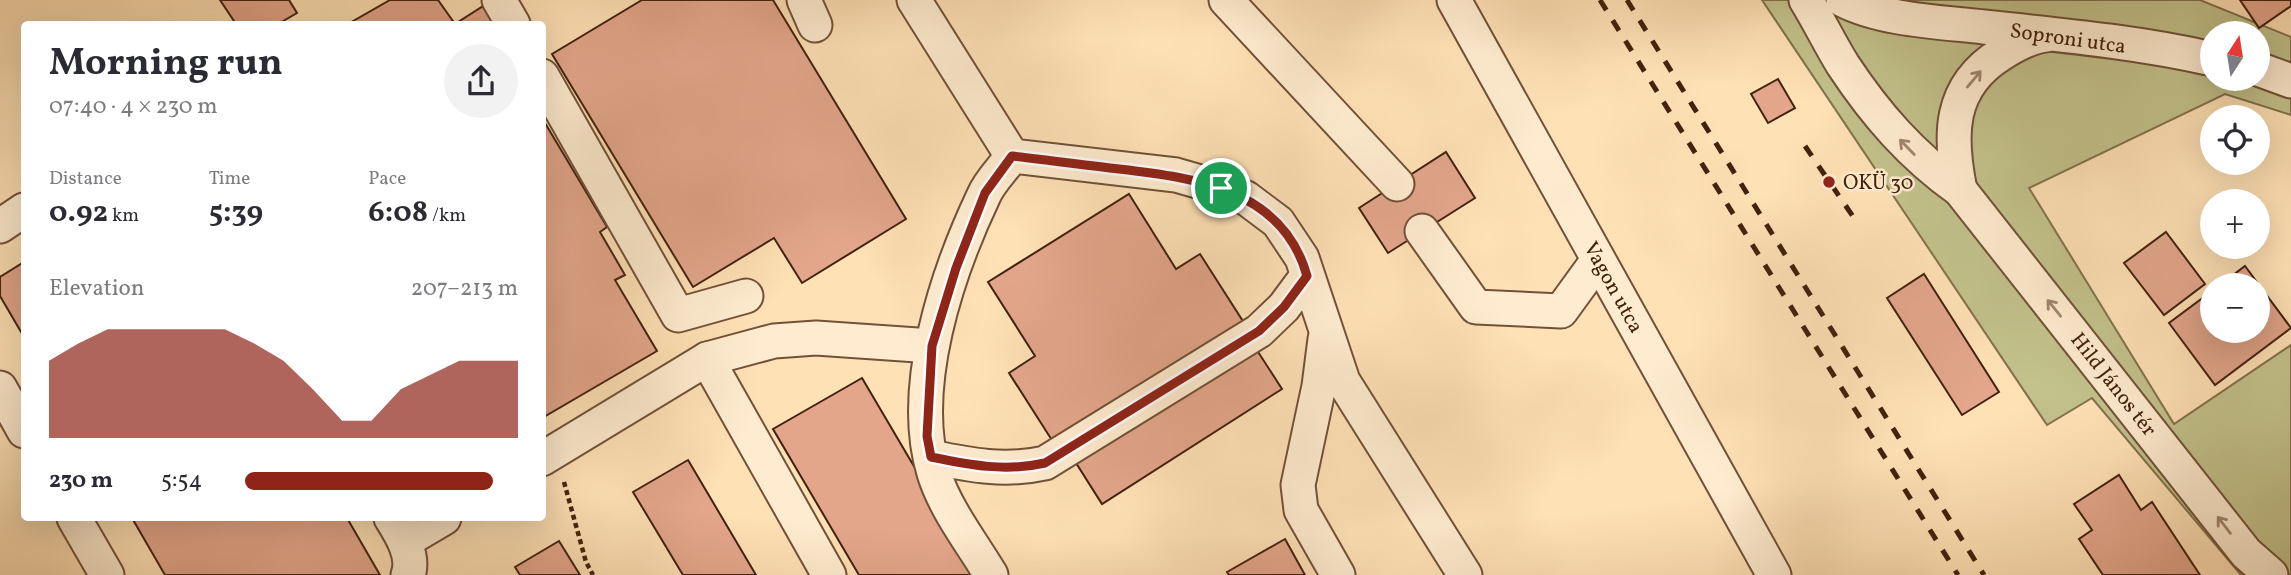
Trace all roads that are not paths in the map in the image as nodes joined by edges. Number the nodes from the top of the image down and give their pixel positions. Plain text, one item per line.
1 (914, 0) edge
2 (1227, 0) edge
3 (1454, 0) edge
4 (1806, 0) edge
5 (1843, 0) edge
6 (2052, 34) junction
7 (2200, 57) edge
8 (2270, 73) edge
9 (2291, 80) edge
10 (546, 83) edge
11 (1012, 156) junction
12 (1397, 184) dead end
13 (1960, 190) junction
14 (21, 212) edge
15 (0, 226) edge
16 (1422, 231) dead end
17 (1598, 260) junction
18 (1307, 276) junction
19 (746, 296) dead end
20 (1326, 334) junction
21 (932, 346) junction
22 (707, 359) junction
23 (0, 388) edge
24 (21, 426) edge
25 (549, 455) edge
26 (931, 457) junction
27 (76, 521) edge
28 (432, 521) edge
29 (398, 530) edge
30 (107, 575) edge
31 (408, 575) edge
32 (829, 575) edge
33 (991, 575) edge
34 (1338, 575) edge
35 (1465, 575) edge
36 (1774, 575) edge
37 (2271, 575) edge

1 - 11 street
2 - 12 street
3 - 17 street, Vagon utca
13 -> 4 street, Hild János tér
5 - 6 street, Soproni utca
6 - 7 street, Soproni utca
13 -> 6 street, Hild János tér
8 - 9 street
10 - 19 street
11 - 18 street
11 - 21 street
37 -> 13 street, Hild János tér
14 - 15 street
16 - 17 street
17 - 36 street, Vagon utca
18 - 20 street
18 - 26 street
20 - 34 street
20 - 35 street
21 - 22 street
21 - 26 street
22 - 25 street
22 - 32 street
23 - 24 street
26 - 33 street
27 - 30 street
28 - 29 street
29 - 31 street

